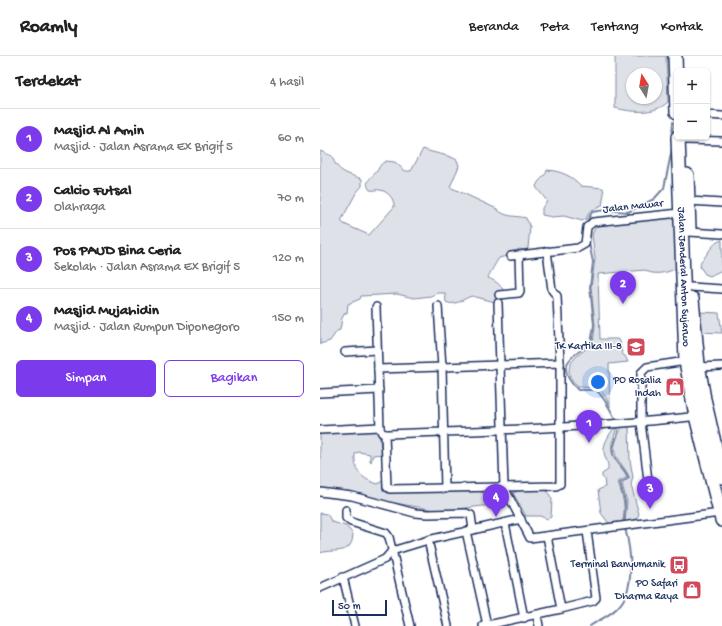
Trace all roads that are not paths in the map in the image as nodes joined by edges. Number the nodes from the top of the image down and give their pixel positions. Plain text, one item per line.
1 (675, 56) edge
2 (682, 56) edge
3 (683, 68) edge
4 (677, 104) edge
5 (710, 115) edge
6 (722, 116) edge
7 (683, 140) edge
8 (683, 140) edge
9 (709, 140) edge
10 (722, 141) edge
11 (689, 201) junction
12 (722, 203) edge
13 (680, 213) junction
14 (689, 232) junction
15 (722, 234) edge
16 (547, 251) junction
17 (519, 255) junction
18 (511, 256) dead end
19 (691, 287) junction
20 (722, 289) edge
21 (499, 295) dead end
22 (498, 303) dead end
23 (438, 306) dead end
24 (376, 307) dead end
25 (377, 350) junction
26 (345, 352) dead end
27 (686, 361) junction
28 (560, 363) junction
29 (500, 365) junction
30 (722, 366) edge
31 (442, 367) junction
32 (698, 367) junction
33 (378, 369) junction
34 (379, 390) junction
35 (320, 393) edge
36 (702, 415) junction
37 (641, 422) junction
38 (380, 427) junction
39 (561, 427) junction
40 (320, 430) edge
41 (502, 430) junction
42 (444, 432) junction
43 (385, 434) junction
44 (722, 476) edge
45 (504, 487) junction
46 (444, 490) junction
47 (320, 492) edge
48 (650, 498) dead end
49 (346, 510) dead end
50 (721, 516) edge
51 (521, 519) junction
52 (505, 523) junction
53 (470, 530) junction
54 (587, 530) junction
55 (547, 536) junction
56 (428, 540) junction
57 (392, 551) junction
58 (343, 577) junction
59 (320, 588) edge
60 (561, 609) junction
61 (537, 615) junction
62 (524, 618) junction
63 (355, 626) edge
64 (410, 626) edge
65 (448, 626) edge
66 (485, 626) edge
67 (539, 626) edge

1 - 4 highway
2 - 3 highway
5 - 6 street
7 - 11 highway, Jalan Jenderal Anton Sujarwo
8 - 13 highway, Jalan Jenderal Anton Sujarwo
9 - 10 street
11 - 12 street
11 - 14 highway, Jalan Jenderal Anton Sujarwo
13 - 16 street, Jalan Mawar
13 - 27 highway, Jalan Jenderal Anton Sujarwo
14 - 15 street
14 - 19 highway, Jalan Jenderal Anton Sujarwo
16 - 17 street, Jalan Mawar
16 - 28 street
17 - 18 street, Jalan Mawar
17 - 21 street
19 - 20 street
19 - 32 highway, Jalan Jenderal Anton Sujarwo
22 - 29 street
23 - 31 street
24 - 25 street
25 - 26 street
25 - 33 street
27 - 36 highway, Jalan Jenderal Anton Sujarwo
27 - 37 street
28 - 29 street
28 - 39 street
29 - 31 street
29 - 41 street
30 - 32 street
31 - 33 street
31 - 42 street
32 - 36 highway, Jalan Jenderal Anton Sujarwo
33 - 34 street
34 - 35 street
34 - 38 street
36 - 37 street
36 - 44 highway, Jalan Jenderal Anton Sujarwo
36 - 50 highway, Jalan Jenderal Anton Sujarwo
37 - 39 street
37 - 48 street
38 - 40 street
38 - 43 street
39 - 41 street
39 - 45 street
41 - 42 street
41 - 45 street
42 - 43 street
42 - 46 street
43 - 46 street
45 - 46 street
45 - 51 street
47 - 53 street
49 - 57 street
50 - 54 street
51 - 52 street
51 - 55 street
52 - 53 street
52 - 62 street
53 - 56 street
53 - 66 street
54 - 55 street
54 - 60 street
55 - 60 street
56 - 57 street
56 - 65 street
57 - 58 street
57 - 64 street
58 - 59 street
58 - 63 street
60 - 61 street
61 - 62 street
61 - 67 street
62 - 66 street

